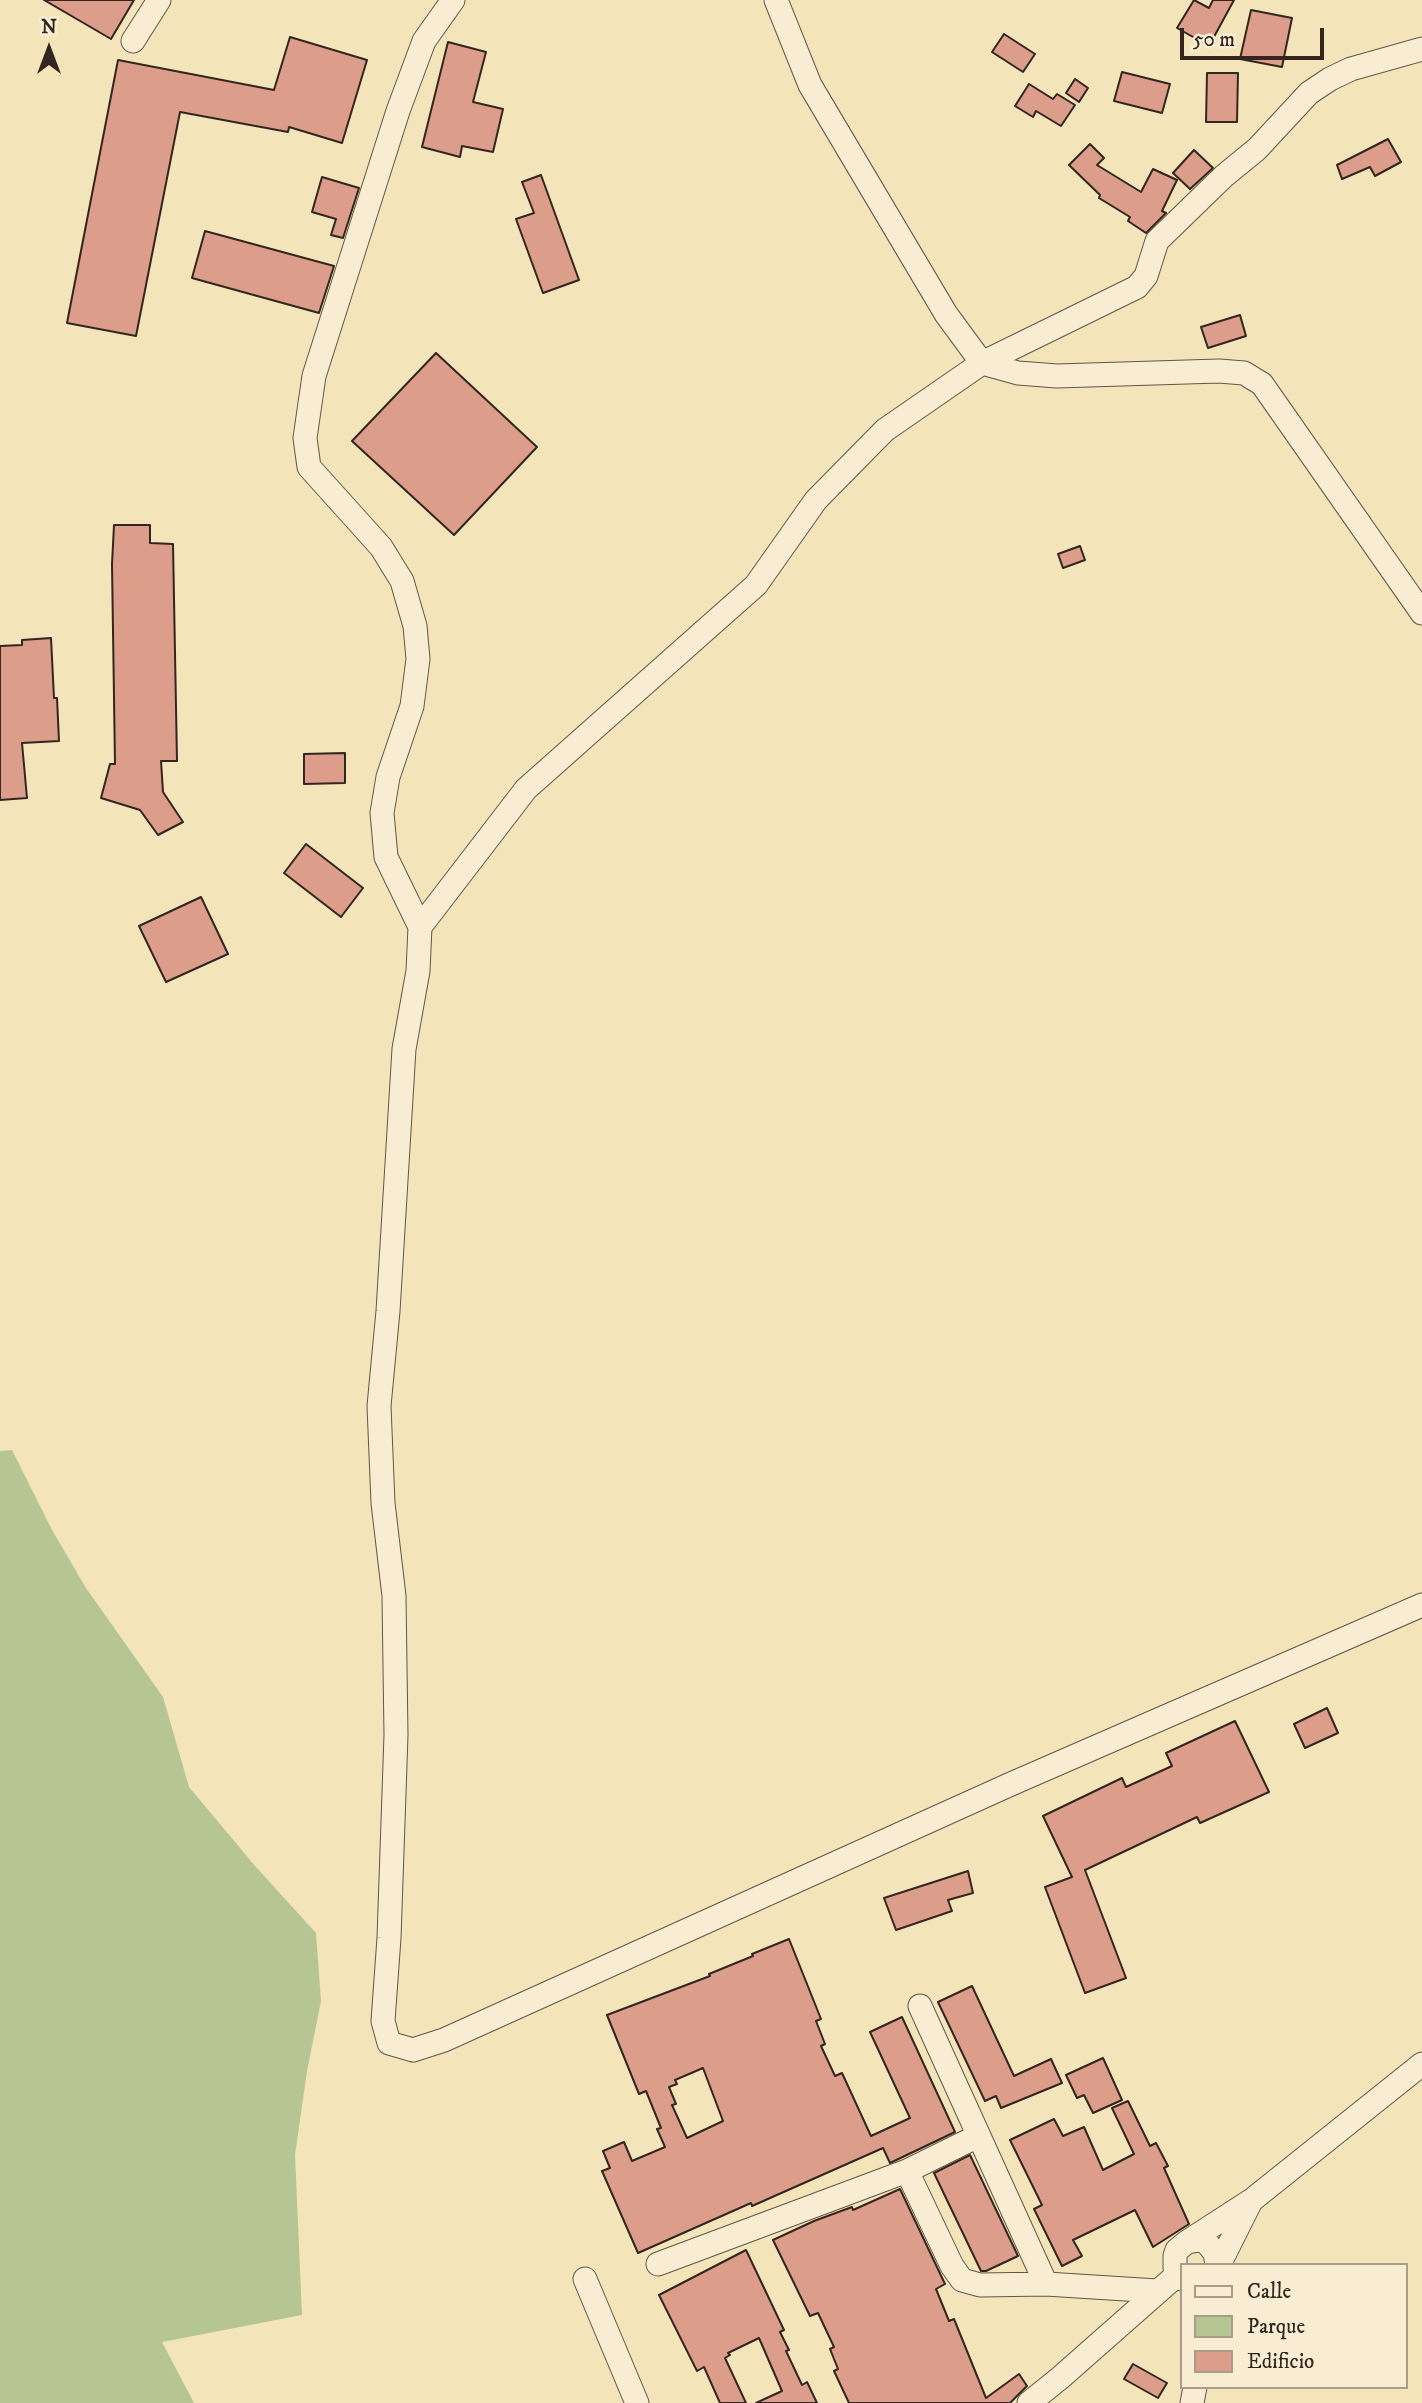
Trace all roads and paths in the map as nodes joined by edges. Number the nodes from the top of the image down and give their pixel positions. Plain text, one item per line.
1 (159, 0) edge
2 (453, 0) edge
3 (776, 0) edge
4 (133, 41) dead end
5 (1422, 49) edge
6 (982, 363) junction
7 (1422, 614) edge
8 (420, 927) junction
9 (1422, 1605) edge
10 (920, 2007) dead end
11 (1422, 2064) edge
12 (978, 2136) junction
13 (908, 2171) junction
14 (1252, 2200) junction
15 (1187, 2242) junction
16 (1218, 2263) edge
17 (1219, 2263) edge
18 (658, 2264) dead end
19 (1180, 2276) edge
20 (585, 2279) dead end
21 (1046, 2284) junction
22 (1157, 2291) junction
23 (637, 2403) edge
24 (1029, 2403) edge

1 - 4 street
2 - 8 street
3 - 6 street
5 - 6 street
6 - 7 street
6 - 8 street
8 - 9 street
10 - 12 street
11 - 14 street
12 - 13 street
12 - 21 street
13 - 18 street
13 - 21 street
14 - 15 street
14 - 17 street
15 - 16 street
15 - 19 street
19 - 22 street
20 - 23 street
21 - 22 street
22 - 24 street

